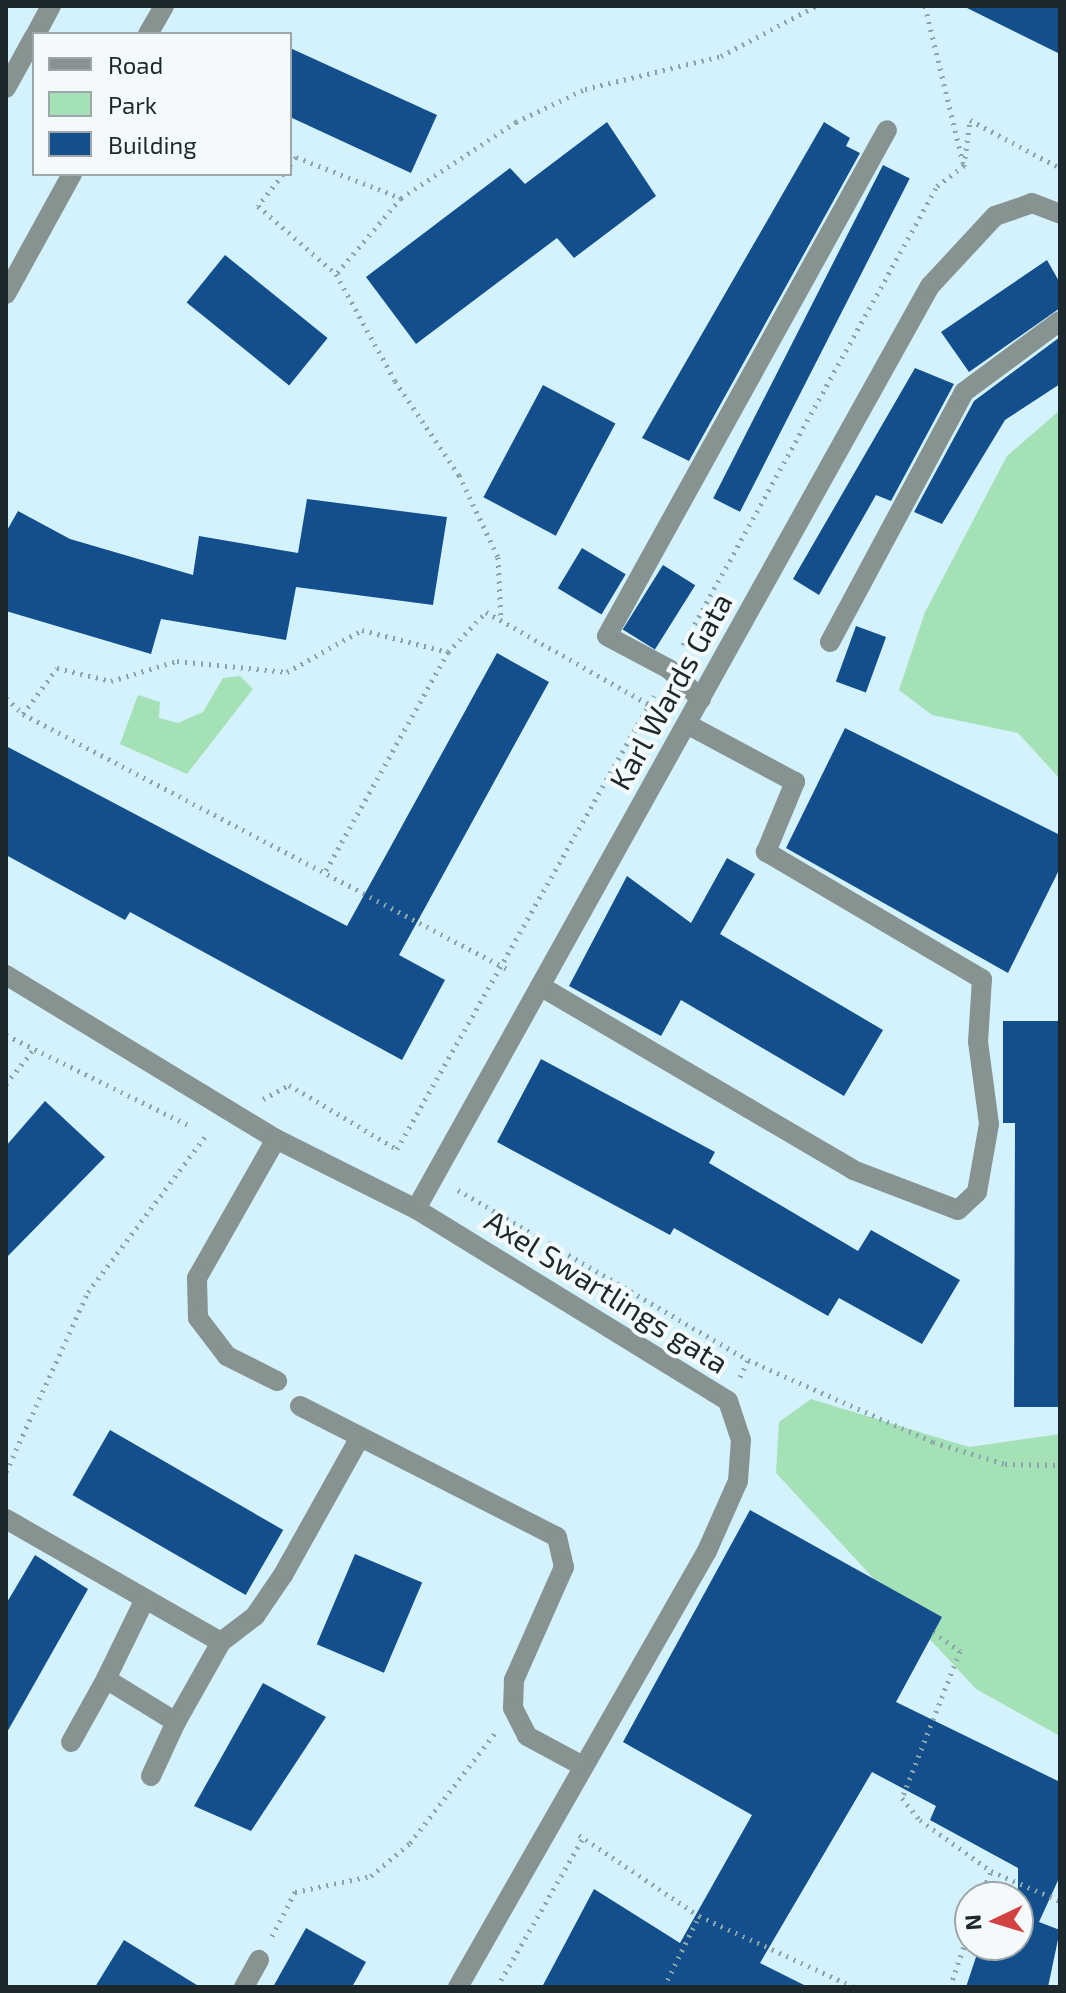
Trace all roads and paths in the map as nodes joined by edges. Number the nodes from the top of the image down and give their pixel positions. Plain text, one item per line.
1 (51, 6) edge
2 (164, 6) edge
3 (816, 6) edge
4 (928, 7) edge
5 (37, 32) edge
6 (149, 32) edge
7 (32, 41) edge
8 (6, 88) edge
9 (887, 130) dead end
10 (292, 162) edge
11 (964, 166) junction
12 (1060, 168) edge
13 (71, 176) edge
14 (281, 176) edge
15 (401, 198) junction
16 (1060, 214) edge
17 (336, 274) junction
18 (6, 294) edge
19 (1060, 321) edge
20 (501, 621) junction
21 (830, 642) dead end
22 (448, 652) junction
23 (669, 669) junction
24 (6, 698) edge
25 (701, 699) junction
26 (649, 705) junction
27 (23, 714) junction
28 (687, 724) junction
29 (325, 872) junction
30 (505, 967) junction
31 (6, 975) edge
32 (540, 986) junction
33 (6, 1035) edge
34 (33, 1050) junction
35 (6, 1084) edge
36 (243, 1119) junction
37 (207, 1134) junction
38 (276, 1139) junction
39 (397, 1149) junction
40 (435, 1174) junction
41 (416, 1209) junction
42 (277, 1381) dead end
43 (300, 1406) dead end
44 (359, 1439) junction
45 (1060, 1465) edge
46 (6, 1472) edge
47 (6, 1519) edge
48 (145, 1599) junction
49 (933, 1632) dead end
50 (221, 1642) junction
51 (106, 1679) junction
52 (516, 1720) junction
53 (176, 1722) junction
54 (71, 1742) dead end
55 (581, 1765) junction
56 (151, 1776) dead end
57 (551, 1818) junction
58 (583, 1838) junction
59 (991, 1871) junction
60 (987, 1881) edge
61 (1060, 1901) edge
62 (699, 1916) junction
63 (259, 1960) joint
64 (959, 1961) edge
65 (244, 1987) edge
66 (458, 1987) edge
67 (497, 1987) edge
68 (664, 1987) edge
69 (854, 1987) edge
70 (950, 1987) edge

1 - 5 street
2 - 6 street
3 - 15 path
4 - 11 path
7 - 8 street
9 - 23 street
10 - 15 path
11 - 12 path
11 - 23 path
13 - 18 street
14 - 17 path
15 - 17 path
16 - 25 street, Karl Wards Gata
17 - 20 path
19 - 21 street
20 - 22 path
20 - 26 path
22 - 27 path
22 - 29 path
23 - 25 street
23 - 26 path
24 - 27 path
25 - 28 street, Karl Wards Gata
26 - 28 path
26 - 30 path
27 - 29 path
28 - 32 street, Karl Wards Gata
28 - 32 street
29 - 30 path
30 - 32 path
30 - 39 path
31 - 36 street, Axel Swartlings gata
32 - 40 street, Karl Wards Gata
33 - 34 path
34 - 35 path
34 - 37 path
36 - 37 path
36 - 38 street, Axel Swartlings gata
36 - 39 path
37 - 46 path
38 - 41 street, Axel Swartlings gata
38 - 42 street
39 - 40 path
40 - 41 street, Karl Wards Gata
40 - 45 path
41 - 55 street, Axel Swartlings gata
43 - 44 street
44 - 50 street
44 - 52 street
47 - 48 street
48 - 50 street
48 - 51 street
49 - 59 path
50 - 53 street
51 - 53 street
51 - 54 street
52 - 55 street
52 - 63 path
53 - 56 street
55 - 57 street, Axel Swartlings gata
57 - 58 path
57 - 66 street, Axel Swartlings gata
58 - 62 path
58 - 67 path
59 - 60 path
59 - 61 path
62 - 68 path
62 - 69 path
63 - 65 street
64 - 70 path

